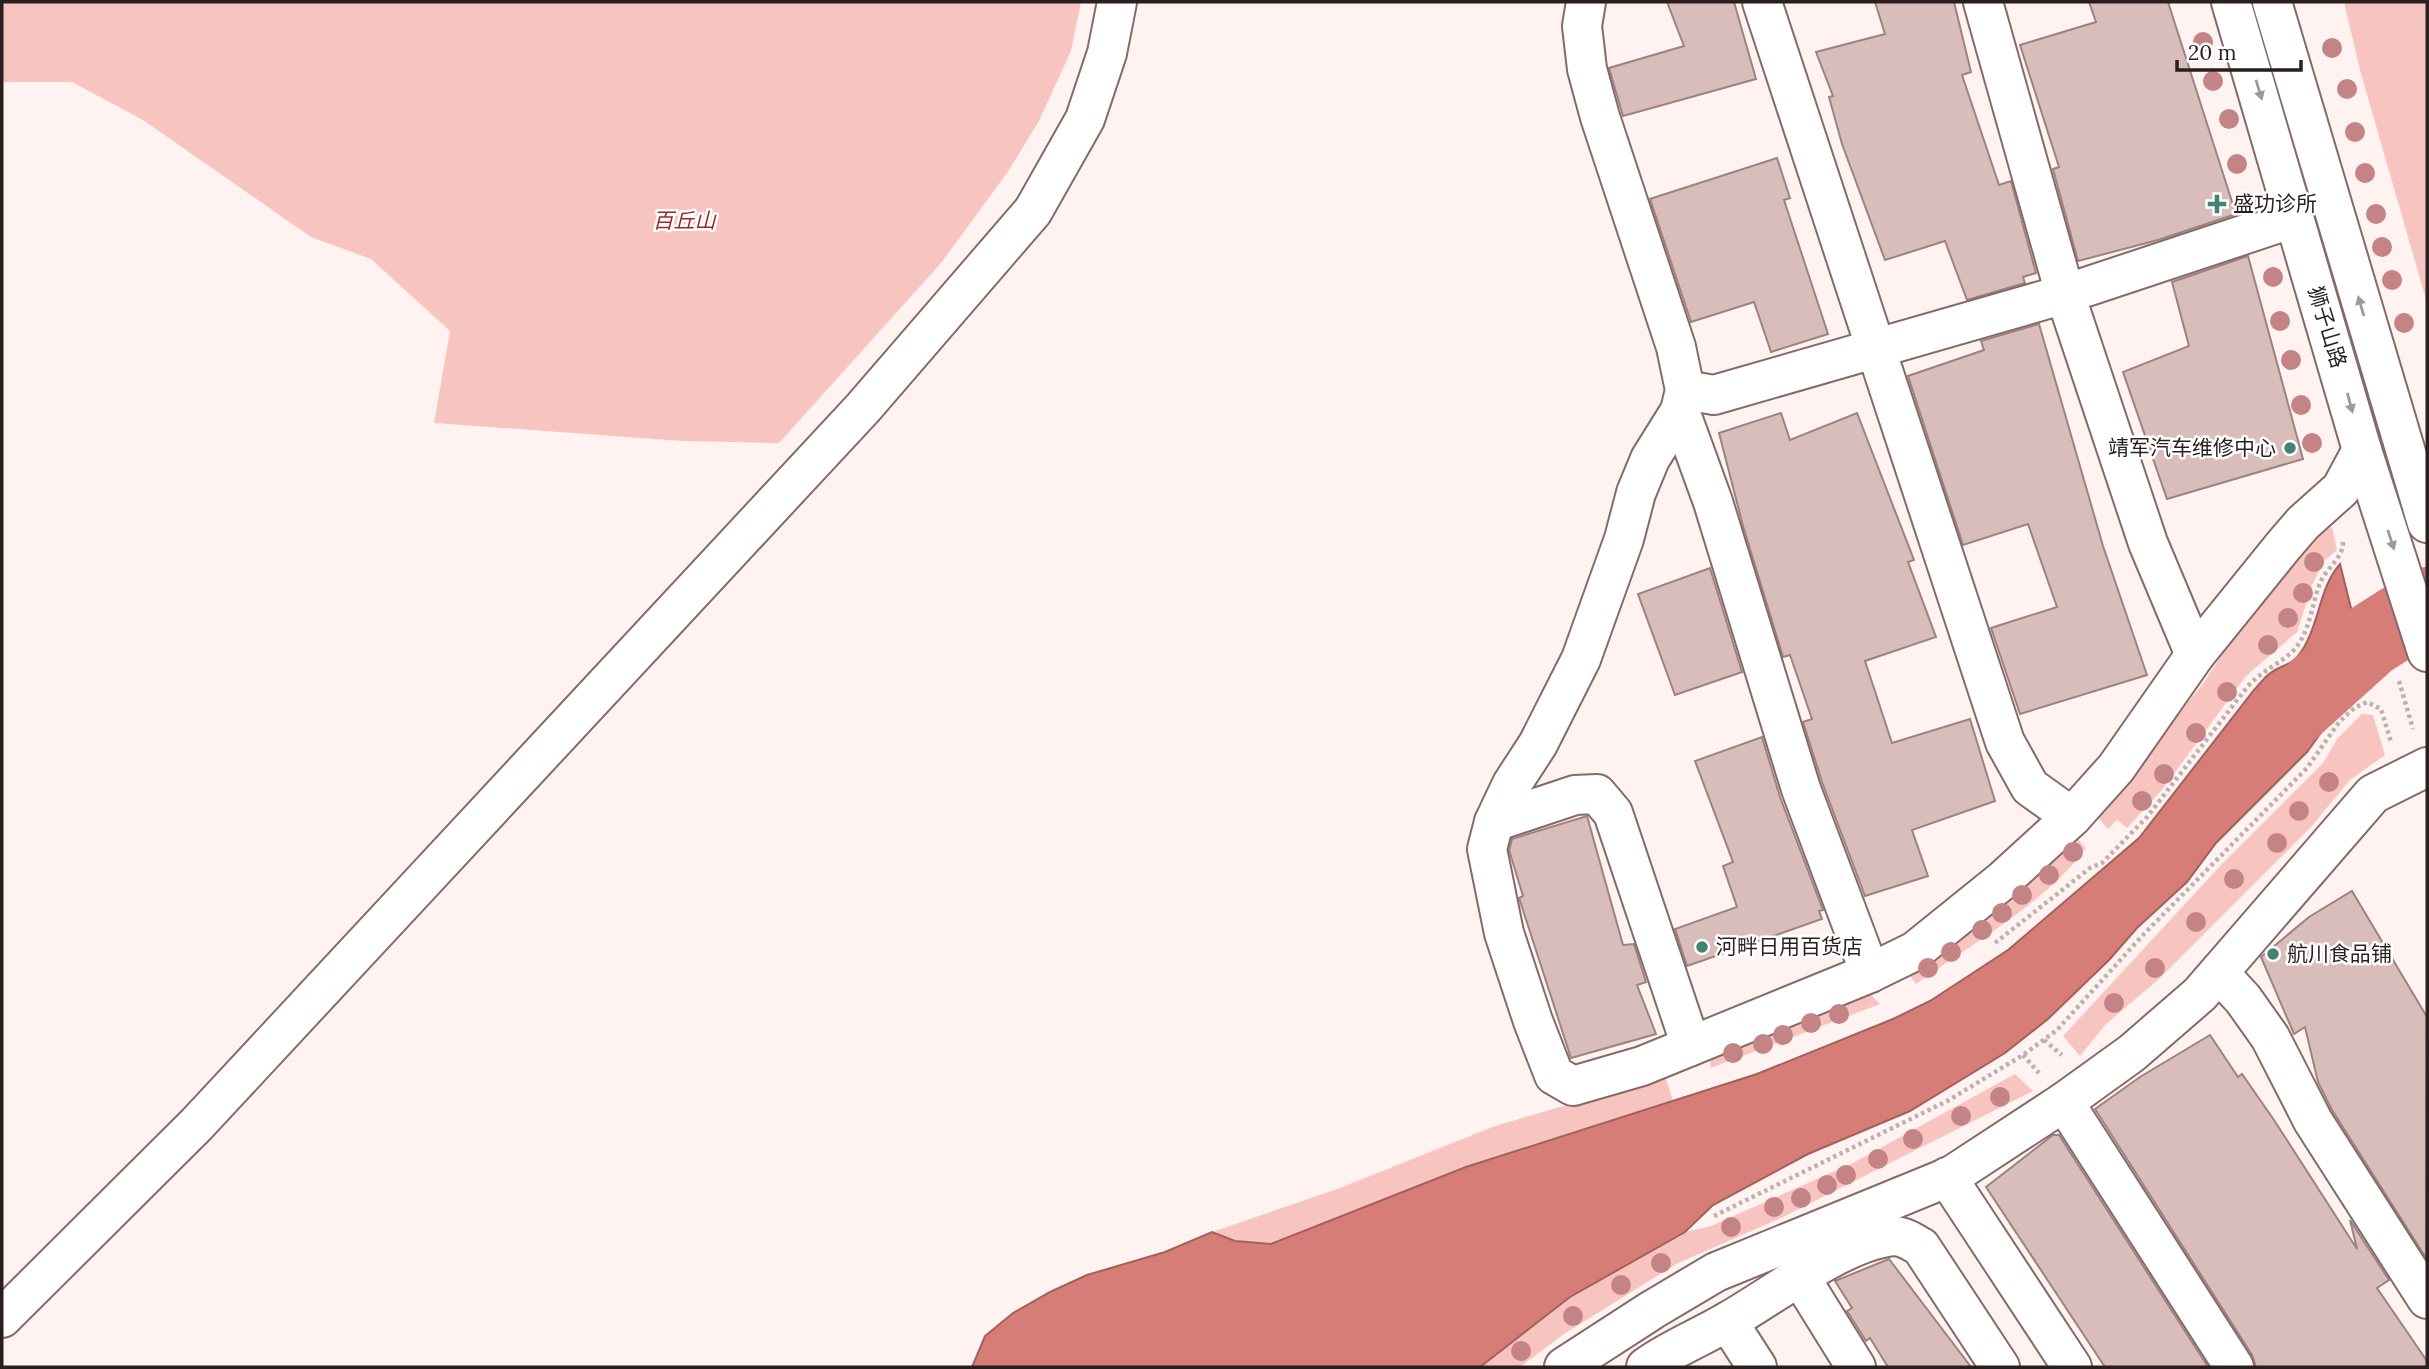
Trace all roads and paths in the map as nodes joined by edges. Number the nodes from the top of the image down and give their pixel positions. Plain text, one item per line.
1 (1116, 2) edge
2 (1586, 2) edge
3 (1762, 2) edge
4 (1983, 2) edge
5 (2231, 2) edge
6 (2272, 2) edge
7 (2294, 218) junction
8 (2065, 293) junction
9 (1875, 349) junction
10 (1682, 401) junction
11 (2366, 463) junction
12 (2427, 523) edge
13 (2344, 545) dead end
14 (2427, 652) edge
15 (2195, 655) junction
16 (2410, 759) edge
17 (2072, 817) junction
18 (1494, 822) junction
19 (2117, 830) dead end
20 (2125, 839) junction
21 (2092, 855) dead end
22 (1870, 973) junction
23 (2219, 973) junction
24 (2044, 1040) junction
25 (1691, 1046) junction
26 (2023, 1055) junction
27 (2071, 1063) dead end
28 (2055, 1092) junction
29 (1947, 1177) junction
30 (1714, 1216) dead end
31 (1801, 1278) junction
32 (2427, 1299) edge
33 (2, 1318) edge
34 (1728, 1322) junction
35 (1564, 1367) edge
36 (1646, 1367) edge
37 (1757, 1367) edge
38 (1856, 1367) edge
39 (2000, 1367) edge
40 (2072, 1367) edge
41 (2234, 1367) edge

1 - 33 street
2 - 10 street
3 - 9 street
4 - 8 street
5 -> 7 street, 狮子山路
12 -> 6 street, 狮子山路
7 - 8 street
7 -> 11 street, 狮子山路
8 - 9 street
8 - 15 street
9 - 10 street
9 - 17 street
10 - 18 street
10 - 22 street
11 -> 14 street, 狮子山路
11 - 15 street
13 - 20 path
15 - 17 street
16 - 23 street
16 - 24 path
17 - 22 street
18 - 25 street
18 - 25 street
19 - 20 path
20 - 21 path
22 - 25 street
23 - 28 street
23 - 32 street
24 - 26 path
24 - 27 path
26 - 28 path
26 - 30 path
28 - 29 street
28 - 41 street
29 - 35 street
29 - 40 street
31 - 34 street
31 - 38 street
31 - 39 street
34 - 36 street
34 - 37 street

